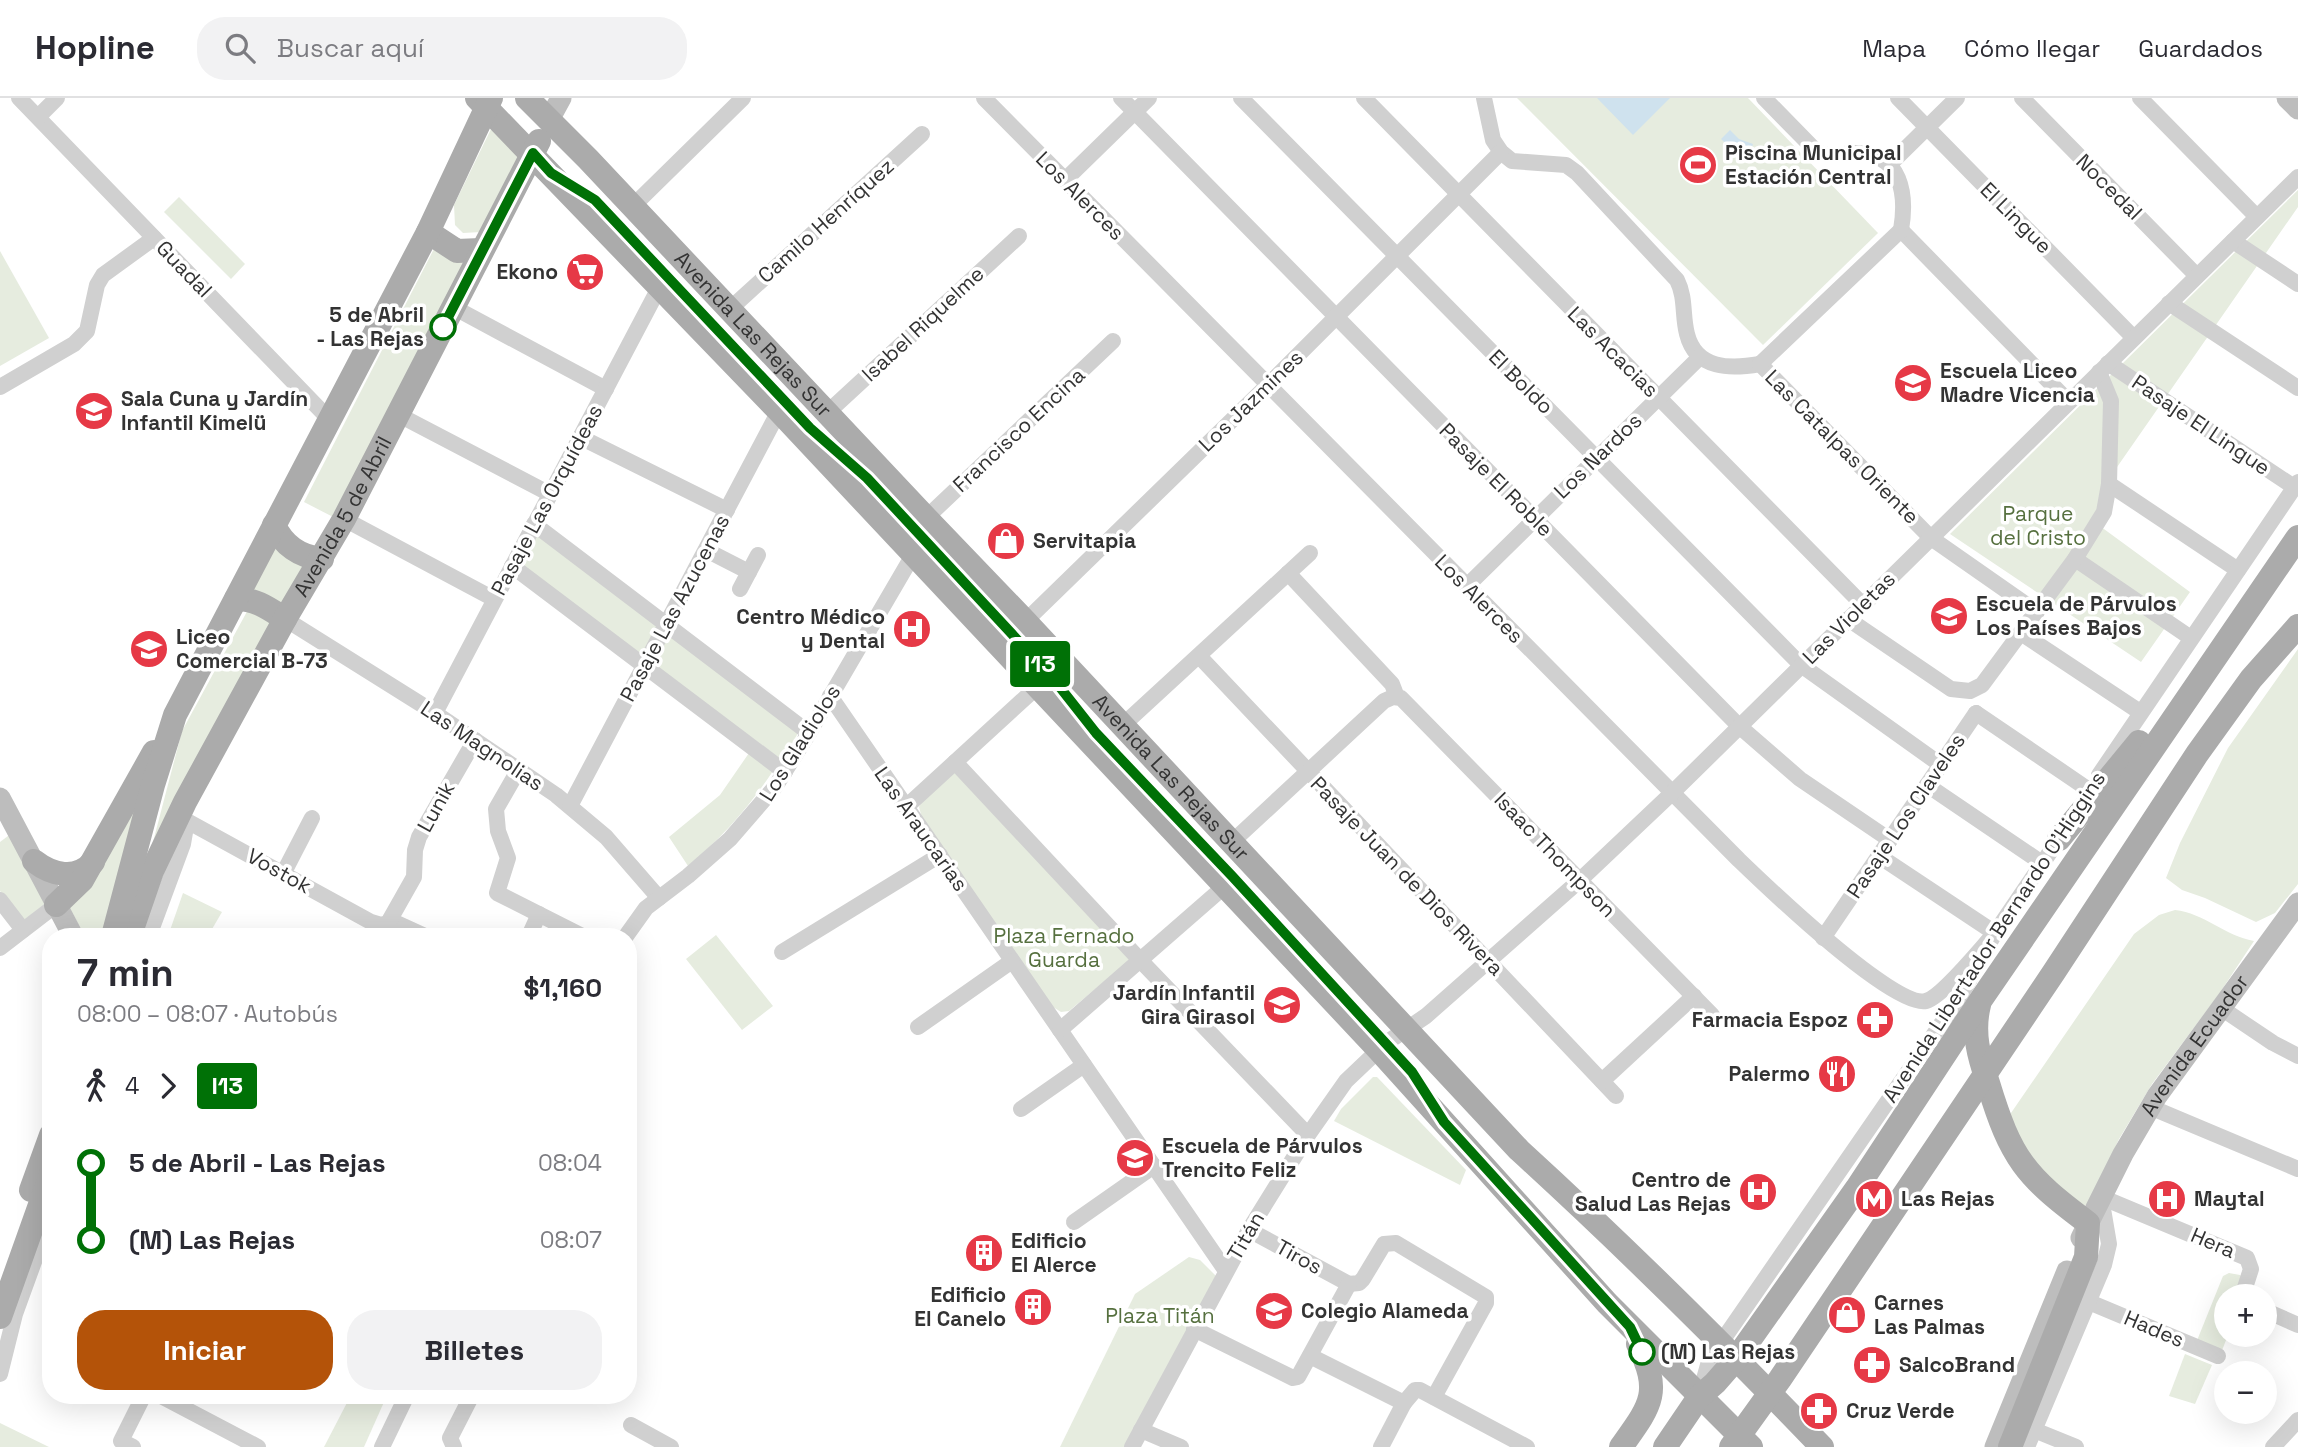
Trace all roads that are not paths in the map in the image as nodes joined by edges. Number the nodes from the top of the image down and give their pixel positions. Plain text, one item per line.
1 (19, 98) edge
2 (57, 98) edge
3 (527, 98) edge
4 (743, 98) edge
5 (984, 98) edge
6 (1121, 98) edge
7 (1149, 98) edge
8 (1241, 98) edge
9 (1364, 98) edge
10 (1484, 98) edge
11 (1764, 98) edge
12 (1898, 98) edge
13 (1957, 98) edge
14 (2022, 98) edge
15 (2140, 98) edge
16 (2287, 98) edge
17 (485, 101) edge
18 (555, 109) edge
19 (2298, 109) edge
20 (1135, 112) junction
21 (38, 117) junction
22 (1927, 128) junction
23 (922, 134) dead end
24 (1501, 152) junction
25 (533, 153) junction
26 (1890, 164) junction
27 (2298, 177) edge
28 (1065, 180) junction
29 (1458, 195) junction
30 (633, 206) junction
31 (2257, 217) junction
32 (1901, 230) junction
33 (428, 232) junction
34 (1019, 236) dead end
35 (154, 238) junction
36 (2232, 241) junction
37 (481, 250) junction
38 (1397, 256) junction
39 (2197, 276) junction
40 (2298, 284) edge
41 (660, 286) junction
42 (2169, 303) junction
43 (453, 307) junction
44 (730, 309) junction
45 (1336, 317) junction
46 (2134, 338) junction
47 (1113, 341) dead end
48 (1700, 357) junction
49 (1760, 364) junction
50 (2104, 368) junction
51 (1268, 386) junction
52 (0, 387) edge
53 (2298, 388) edge
54 (606, 389) junction
55 (1658, 397) junction
56 (2069, 402) junction
57 (779, 411) junction
58 (827, 413) junction
59 (399, 415) junction
60 (330, 420) junction
61 (580, 437) junction
62 (1596, 458) junction
63 (2109, 484) junction
64 (2296, 484) edge
65 (550, 494) junction
66 (727, 510) junction
67 (926, 518) junction
68 (344, 519) junction
69 (1535, 519) junction
70 (534, 524) junction
71 (274, 525) junction
72 (2298, 537) edge
73 (1931, 538) junction
74 (706, 550) junction
75 (1310, 553) dead end
76 (758, 555) dead end
77 (913, 555) junction
78 (322, 559) junction
79 (2075, 559) junction
80 (512, 566) junction
81 (2238, 570) junction
82 (749, 572) junction
83 (1288, 573) junction
84 (1467, 586) junction
85 (740, 589) dead end
86 (236, 599) junction
87 (494, 599) junction
88 (1863, 605) junction
89 (2298, 607) edge
90 (2037, 612) junction
91 (285, 619) junction
92 (1848, 619) junction
93 (1025, 621) junction
94 (667, 624) junction
95 (2298, 626) edge
96 (2021, 633) junction
97 (2230, 635) junction
98 (2191, 638) junction
99 (999, 647) junction
100 (1199, 656) junction
101 (645, 665) junction
102 (1801, 666) junction
103 (2251, 679) junction
104 (1037, 687) junction
105 (1970, 691) junction
106 (830, 696) junction
107 (1397, 697) junction
108 (2140, 712) junction
109 (435, 713) junction
110 (1976, 713) junction
111 (175, 715) junction
112 (1123, 725) junction
113 (1739, 726) junction
114 (809, 733) junction
115 (475, 740) junction
116 (955, 762) junction
117 (1941, 765) junction
118 (519, 769) junction
119 (1307, 771) junction
120 (785, 772) junction
121 (1927, 785) junction
122 (2089, 790) junction
123 (1672, 793) junction
124 (0, 798) edge
125 (570, 806) junction
126 (906, 807) junction
127 (186, 811) junction
128 (312, 818) dead end
129 (2059, 839) junction
130 (1890, 840) junction
131 (1232, 842) junction
132 (940, 855) junction
133 (1880, 856) junction
134 (34, 861) junction
135 (93, 862) junction
136 (2042, 863) junction
137 (283, 874) junction
138 (1580, 881) junction
139 (1225, 886) junction
140 (659, 898) junction
141 (0, 900) edge
142 (2298, 902) edge
143 (56, 905) junction
144 (539, 914) junction
145 (390, 920) junction
146 (69, 928) edge
147 (115, 928) edge
148 (132, 928) edge
149 (152, 928) edge
150 (365, 928) edge
151 (370, 928) edge
152 (408, 928) edge
153 (532, 928) edge
154 (566, 928) edge
155 (631, 928) edge
156 (23, 930) junction
157 (1995, 933) junction
158 (1823, 938) junction
159 (0, 948) edge
160 (782, 952) dead end
161 (1140, 960) junction
162 (1012, 961) junction
163 (1489, 961) junction
164 (1694, 996) junction
165 (1980, 1001) junction
166 (2221, 1008) junction
167 (1712, 1015) dead end
168 (918, 1027) dead end
169 (1408, 1029) junction
170 (1060, 1030) junction
171 (1382, 1047) junction
172 (2298, 1056) edge
173 (1438, 1062) junction
174 (1084, 1065) junction
175 (1985, 1074) junction
176 (1602, 1081) junction
177 (1616, 1096) dead end
178 (2150, 1107) junction
179 (1021, 1109) dead end
180 (1308, 1135) junction
181 (42, 1160) edge
182 (1154, 1166) junction
183 (2298, 1169) edge
184 (2101, 1197) junction
185 (42, 1199) edge
186 (1074, 1222) dead end
187 (2088, 1223) junction
188 (1249, 1230) junction
189 (42, 1252) edge
190 (1226, 1270) junction
191 (0, 1274) edge
192 (1349, 1284) junction
193 (2246, 1284) edge
194 (2089, 1302) junction
195 (2277, 1316) edge
196 (0, 1317) edge
197 (2298, 1325) edge
198 (1630, 1327) junction
199 (1194, 1329) junction
200 (1728, 1352) junction
201 (1310, 1356) junction
202 (2218, 1356) dead end
203 (0, 1374) edge
204 (1771, 1392) junction
205 (1434, 1397) junction
206 (1699, 1397) junction
207 (1404, 1403) junction
208 (141, 1404) edge
209 (177, 1404) edge
210 (400, 1404) edge
211 (467, 1404) edge
212 (2298, 1420) edge
213 (631, 1425) dead end
214 (1141, 1430) junction
215 (2034, 1430) junction
216 (1740, 1443) edge
217 (127, 1444) edge
218 (258, 1447) edge
219 (382, 1447) edge
220 (454, 1447) edge
221 (671, 1447) edge
222 (1132, 1447) edge
223 (1181, 1447) edge
224 (1381, 1447) edge
225 (1527, 1447) edge
226 (1621, 1447) edge
227 (1665, 1447) edge
228 (1822, 1447) edge
229 (1995, 1447) edge
230 (2010, 1447) edge
231 (2027, 1447) edge
232 (2076, 1447) edge
233 (2273, 1447) edge

1 - 21 street, Guadal
2 - 21 street
3 - 18 main road, Avenida Las Rejas Sur
4 - 30 street
5 - 28 street, Los Alerces
6 - 20 street, Pasaje El Roble
7 - 20 street
8 - 38 street, El Boldo
9 - 29 street, Las Acacias
10 - 24 street
11 - 26 street
12 - 22 street, El Lingue
13 - 22 street
14 - 39 street, Nocedal
15 - 31 street
16 - 19 main road
17 - 25 main road, Avenida Las Rejas Sur
17 - 33 main road
18 - 25 main road, Avenida 5 de Abril
18 - 30 main road, Avenida Las Rejas Sur
20 - 28 street
20 - 45 street, Pasaje El Roble
21 - 35 street, Guadal
22 - 26 street
22 - 46 street, El Lingue
23 - 44 street, Camilo Henríquez
24 - 29 street, Los Jazmines
24 - 48 street
25 - 37 main road, Avenida 5 de Abril
25 - 41 main road, Avenida Las Rejas Sur
26 - 32 street
27 - 31 street, Las Violetas
28 - 51 street, Los Alerces
29 - 38 street, Los Jazmines
29 - 55 street, Las Acacias
30 - 44 main road, Avenida Las Rejas Sur
31 - 36 street, Las Violetas
32 - 49 street
32 - 56 street
33 - 37 main road
33 - 60 main road
34 - 58 street, Isabel Riquelme
35 - 52 street
35 - 60 street, Guadal
36 - 39 street, Las Violetas
36 - 40 street
37 - 43 main road, Avenida 5 de Abril
38 - 45 street, Los Jazmines
38 - 62 street, El Boldo
39 - 42 street, Las Violetas
41 - 54 street, Pasaje Las Orquídeas
41 - 57 main road, Avenida Las Rejas Sur
42 - 46 street, Las Violetas
42 - 53 street
43 - 54 street
43 - 59 main road, Avenida 5 de Abril
44 - 58 main road, Avenida Las Rejas Sur
45 - 51 street, Los Jazmines
45 - 69 street, Pasaje El Roble
46 - 50 street, Las Violetas
47 - 67 street, Francisco Encina
48 - 49 street, Las Catalpas Oriente
48 - 55 street, Los Nardos
49 - 73 street, Las Catalpas Oriente
50 - 56 street, Las Violetas
50 - 63 street
50 - 64 street, Pasaje El Lingue
51 - 84 street, Los Alerces
51 - 93 street, Los Jazmines
54 - 61 street, Pasaje Las Orquídeas
55 - 62 street, Los Nardos
55 - 88 street, Las Acacias
56 - 73 street, Las Violetas
57 - 66 street, Pasaje Las Azucenas
57 - 77 main road, Avenida Las Rejas Sur
58 - 67 main road, Avenida Las Rejas Sur
59 - 65 street
59 - 68 main road, Avenida 5 de Abril
60 - 71 main road
61 - 65 street, Pasaje Las Orquídeas
61 - 66 street
62 - 69 street, Los Nardos
62 - 102 street, El Boldo
63 - 79 street
63 - 81 street
64 - 81 street, Avenida Libertador Bernardo O'Higgins
65 - 70 street, Pasaje Las Orquídeas
66 - 74 street, Pasaje Las Azucenas
67 - 93 main road, Avenida Las Rejas Sur
68 - 78 main road, Avenida 5 de Abril
68 - 87 street
69 - 84 street, Los Nardos
69 - 113 street, Pasaje El Roble
70 - 80 street, Pasaje Las Orquídeas
70 - 94 street
71 - 78 main road
71 - 86 main road
72 - 97 main road, Avenida Libertador Bernardo O'Higgins
73 - 88 street, Las Violetas
73 - 90 street, Las Catalpas Oriente
74 - 82 street
74 - 94 street, Pasaje Las Azucenas
75 - 83 street
76 - 82 street
77 - 99 main road, Avenida Las Rejas Sur
77 - 106 street, Los Gladiolos
78 - 91 main road, Avenida 5 de Abril
79 - 90 street
79 - 98 street
80 - 87 street, Pasaje Las Orquídeas
80 - 101 street
81 - 98 street, Avenida Libertador Bernardo O'Higgins
82 - 85 street
83 - 100 street
83 - 107 street, Isaac Thompson
84 - 123 street, Los Alerces
86 - 91 main road
86 - 111 main road
87 - 109 street, Pasaje Las Orquídeas
88 - 92 street, Las Violetas
89 - 103 main road
90 - 96 street
91 - 109 street, Las Magnolias
91 - 127 main road, Avenida 5 de Abril
92 - 102 street, Las Violetas
92 - 105 street
93 - 99 street, Los Jazmines
93 - 112 main road, Avenida Las Rejas Sur
94 - 101 street, Pasaje Las Azucenas
94 - 114 street
95 - 103 main road
96 - 105 street
96 - 108 street
97 - 129 main road
97 - 165 main road, Avenida Libertador Bernardo O'Higgins
98 - 108 street, Avenida Libertador Bernardo O'Higgins
99 - 104 main road, Avenida Las Rejas Sur
100 - 112 street
100 - 119 street, Pasaje Juan de Dios Rivera
101 - 120 street
101 - 125 street, Pasaje Las Azucenas
102 - 113 street, Las Violetas
102 - 117 street, El Boldo
103 - 175 main road
104 - 116 street
104 - 139 main road, Avenida Las Rejas Sur
105 - 110 street, Pasaje Los Claveles
106 - 114 street, Los Gladiolos
106 - 126 street, Las Araucarias
107 - 119 street
107 - 138 street, Isaac Thompson
108 - 122 street, Avenida Libertador Bernardo O'Higgins
109 - 115 street, Las Magnolias
110 - 117 street, Pasaje Los Claveles
110 - 122 street
111 - 135 main road
111 - 147 main road
112 - 131 main road, Avenida Las Rejas Sur
113 - 123 street, Las Violetas
113 - 130 street, Pasaje El Roble
114 - 120 street, Los Gladiolos
115 - 118 street, Las Magnolias
115 - 145 street, Lunik
116 - 126 street
116 - 161 street
117 - 121 street, Pasaje Los Claveles
118 - 125 street, Las Magnolias
118 - 144 street
119 - 131 street
119 - 163 street, Pasaje Juan de Dios Rivera
120 - 140 street, Los Gladiolos
121 - 130 street, Pasaje Los Claveles
121 - 136 street
122 - 129 street, Avenida Libertador Bernardo O'Higgins
123 - 138 street, Las Violetas
123 - 158 street, Los Alerces
124 - 134 main road
125 - 140 street, Las Magnolias
126 - 132 street, Las Araucarias
127 - 137 street, Vostok
127 - 148 main road, Avenida 5 de Abril
127 - 149 street
128 - 137 street
129 - 136 street, Avenida Libertador Bernardo O'Higgins
130 - 133 street, Pasaje Los Claveles
131 - 169 main road, Avenida Las Rejas Sur
132 - 160 street
132 - 162 street, Las Araucarias
133 - 157 street
133 - 158 street, Pasaje Los Claveles
134 - 135 main road
134 - 143 main road
135 - 143 main road
136 - 157 street, Avenida Libertador Bernardo O'Higgins
137 - 150 street, Vostok
138 - 163 street, Las Violetas
138 - 164 street, Isaac Thompson
139 - 161 street
139 - 171 main road, Avenida Las Rejas Sur
140 - 155 street, Los Gladiolos
141 - 156 street
142 - 166 main road, Avenida Ecuador
143 - 146 main road
143 - 156 street
144 - 153 street
144 - 154 street
145 - 151 street
145 - 152 street
156 - 159 street
157 - 158 street, Los Alerces
157 - 200 street, Avenida Libertador Bernardo O'Higgins
161 - 170 street
161 - 180 street
162 - 168 street
162 - 170 street, Las Araucarias
163 - 169 street, Las Violetas
163 - 176 street, Pasaje Juan de Dios Rivera
164 - 167 street, Isaac Thompson
164 - 176 street
165 - 175 main road
165 - 200 main road, Avenida Libertador Bernardo O'Higgins
166 - 172 street
166 - 178 main road, Avenida Ecuador
169 - 171 street, Las Violetas
169 - 173 main road, Avenida Las Rejas Sur
170 - 174 street, Las Araucarias
171 - 173 main road
171 - 180 street, Titán
171 - 198 main road, Avenida Las Rejas Sur
173 - 200 main road, Avenida Las Rejas Sur
174 - 179 street
174 - 182 street, Las Araucarias
175 - 187 main road
175 - 204 main road
176 - 177 street, Pasaje Juan de Dios Rivera
178 - 183 street
178 - 184 main road, Avenida Ecuador
180 - 188 street, Titán
181 - 191 main road
182 - 186 street
182 - 190 street, Las Araucarias
184 - 187 main road, Avenida Ecuador
184 - 193 street, Hera
184 - 194 street
185 - 196 main road
187 - 229 main road, Avenida Ecuador
187 - 230 main road, Avenida Ecuador
188 - 190 street, Titán
188 - 192 street, Tiros
189 - 203 street
190 - 199 street, Titán
192 - 201 street
192 - 205 street
194 - 202 street, Hades
194 - 215 street
195 - 197 street
198 - 206 main road, Avenida Las Rejas Sur
198 - 226 main road
199 - 201 street
199 - 214 street, Titán
200 - 204 main road, Avenida Las Rejas Sur
200 - 206 main road, Avenida Libertador Bernardo O'Higgins
201 - 207 street
204 - 216 main road
204 - 228 main road, Avenida Las Rejas Sur
205 - 207 street
205 - 225 street
206 - 216 main road, Avenida Las Rejas Sur
206 - 227 main road, Avenida Libertador Bernardo O'Higgins
207 - 224 street
208 - 217 street
209 - 218 street
210 - 219 street
211 - 220 street
212 - 233 street
213 - 221 street
214 - 222 street, Titán
214 - 223 street
215 - 231 street
215 - 232 street

